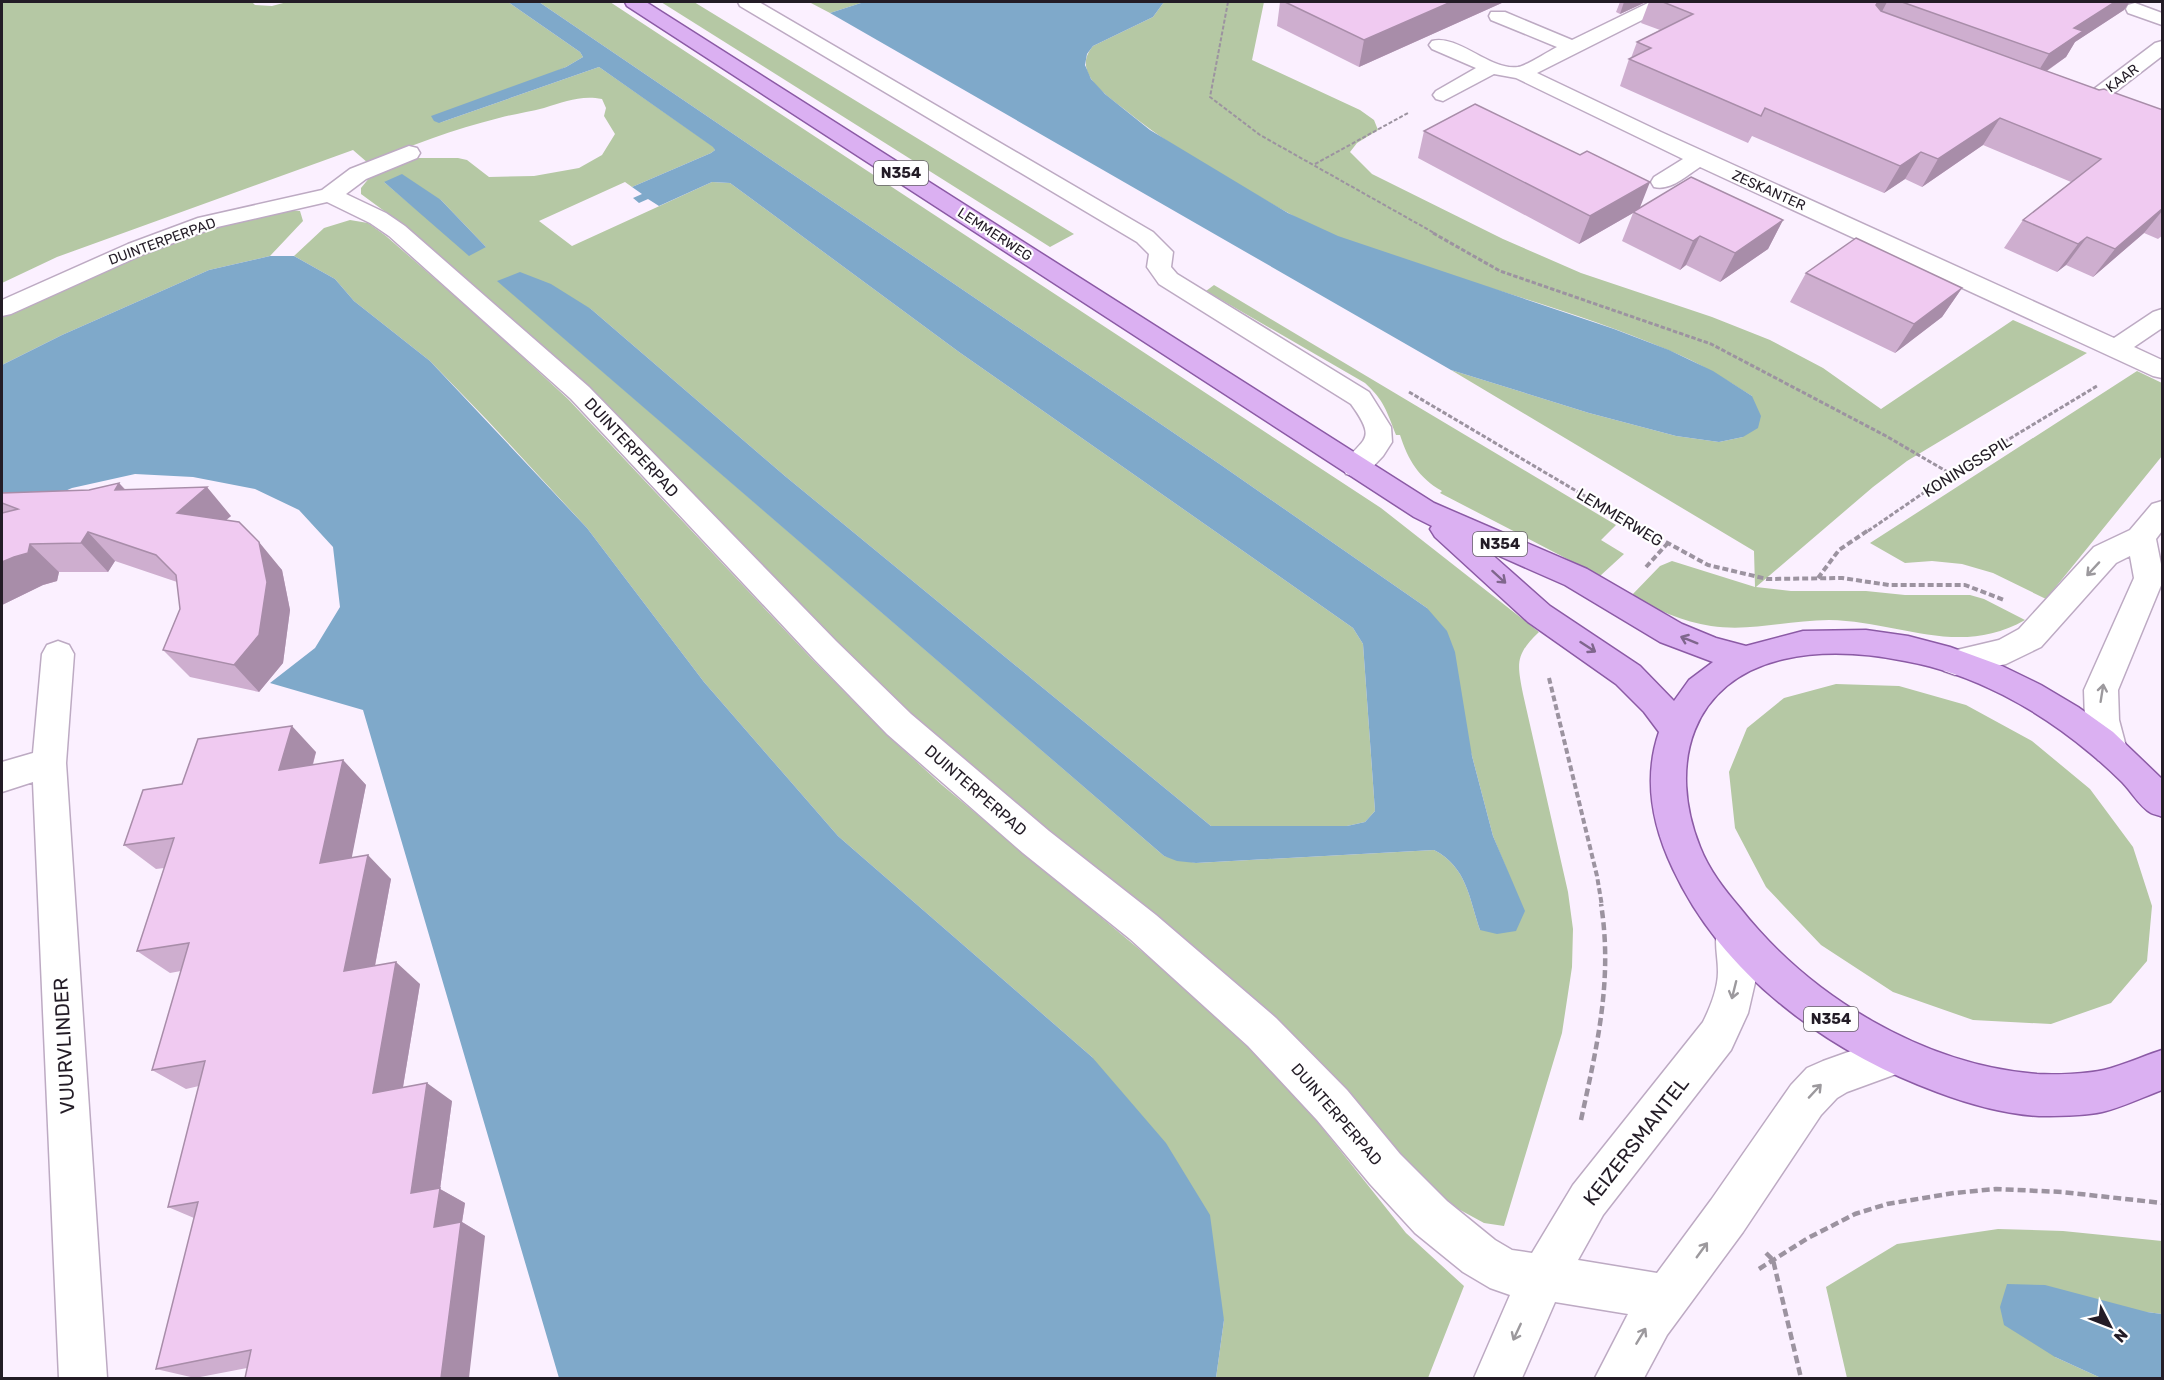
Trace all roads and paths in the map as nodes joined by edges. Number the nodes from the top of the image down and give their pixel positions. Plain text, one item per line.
1 (634, 2) edge
2 (747, 2) edge
3 (1228, 2) edge
4 (1663, 2) edge
5 (2146, 2) edge
6 (1498, 16) dead end
7 (2163, 19) edge
8 (1439, 45) dead end
9 (1573, 47) junction
10 (2163, 47) edge
11 (1491, 69) junction
12 (1521, 73) junction
13 (1443, 94) joint
14 (2048, 96) edge
15 (409, 153) dead end
16 (1699, 158) junction
17 (1314, 164) junction
18 (1662, 182) dead end
19 (330, 195) junction
20 (2, 309) edge
21 (2163, 317) edge
22 (2117, 349) junction
23 (2163, 370) edge
24 (2099, 385) dead end
25 (1402, 387) dead end
26 (1356, 467) junction
27 (1951, 474) junction
28 (1424, 510) junction
29 (2163, 511) edge
30 (2141, 538) junction
31 (1817, 579) junction
32 (2005, 600) dead end
33 (58, 654) dead end
34 (1745, 658) junction
35 (1955, 662) junction
36 (1548, 668) dead end
37 (1676, 729) junction
38 (2110, 750) junction
39 (49, 763) junction
40 (2, 777) edge
41 (2163, 802) edge
42 (1734, 932) junction
43 (1896, 1055) junction
44 (2163, 1070) edge
45 (1578, 1128) dead end
46 (2163, 1203) edge
47 (1543, 1278) junction
48 (1667, 1297) junction
49 (83, 1378) edge
50 (1498, 1378) edge
51 (1619, 1378) edge
52 (1801, 1378) edge

1 - 26 main road, LEMMERWEG / N354
2 - 26 street
3 - 17 path
4 - 9 street
5 - 7 street
6 - 9 street
8 - 11 street, ZESKANTER
9 - 12 street
10 - 14 street, KAAR
11 - 12 street, ZESKANTER
11 - 13 street
12 - 16 street, ZESKANTER
13 - 17 path
15 - 19 street, DUINTERPERPAD
16 - 18 street
16 - 22 street, ZESKANTER
17 - 27 path
19 - 20 street, DUINTERPERPAD
19 - 47 street, DUINTERPERPAD
21 - 22 street
22 - 23 street, ZESKANTER
24 - 27 path, KONINGSSPIL
25 - 31 path, LEMMERWEG
26 - 28 main road, LEMMERWEG / N354
27 - 31 path, KONINGSSPIL
34 -> 28 main road, LEMMERWEG / N354
28 -> 37 main road, LEMMERWEG / N354
29 - 30 street
30 -> 35 street
38 -> 30 street
31 - 32 path, LEMMERWEG
33 - 39 street, VUURVLINDER
34 - 35 main road, N354
34 - 37 main road, N354
35 - 38 main road, N354
36 - 45 path
37 - 42 main road, N354
38 - 41 main road, N354
39 - 40 street
39 - 49 street, VUURVLINDER
42 - 43 main road, N354
42 -> 47 street, KEIZERSMANTEL
43 - 44 main road, N354
48 -> 43 street
46 - 52 path
47 - 48 street, DUINTERPERPAD
47 -> 50 street, KEIZERSMANTEL
51 -> 48 street

